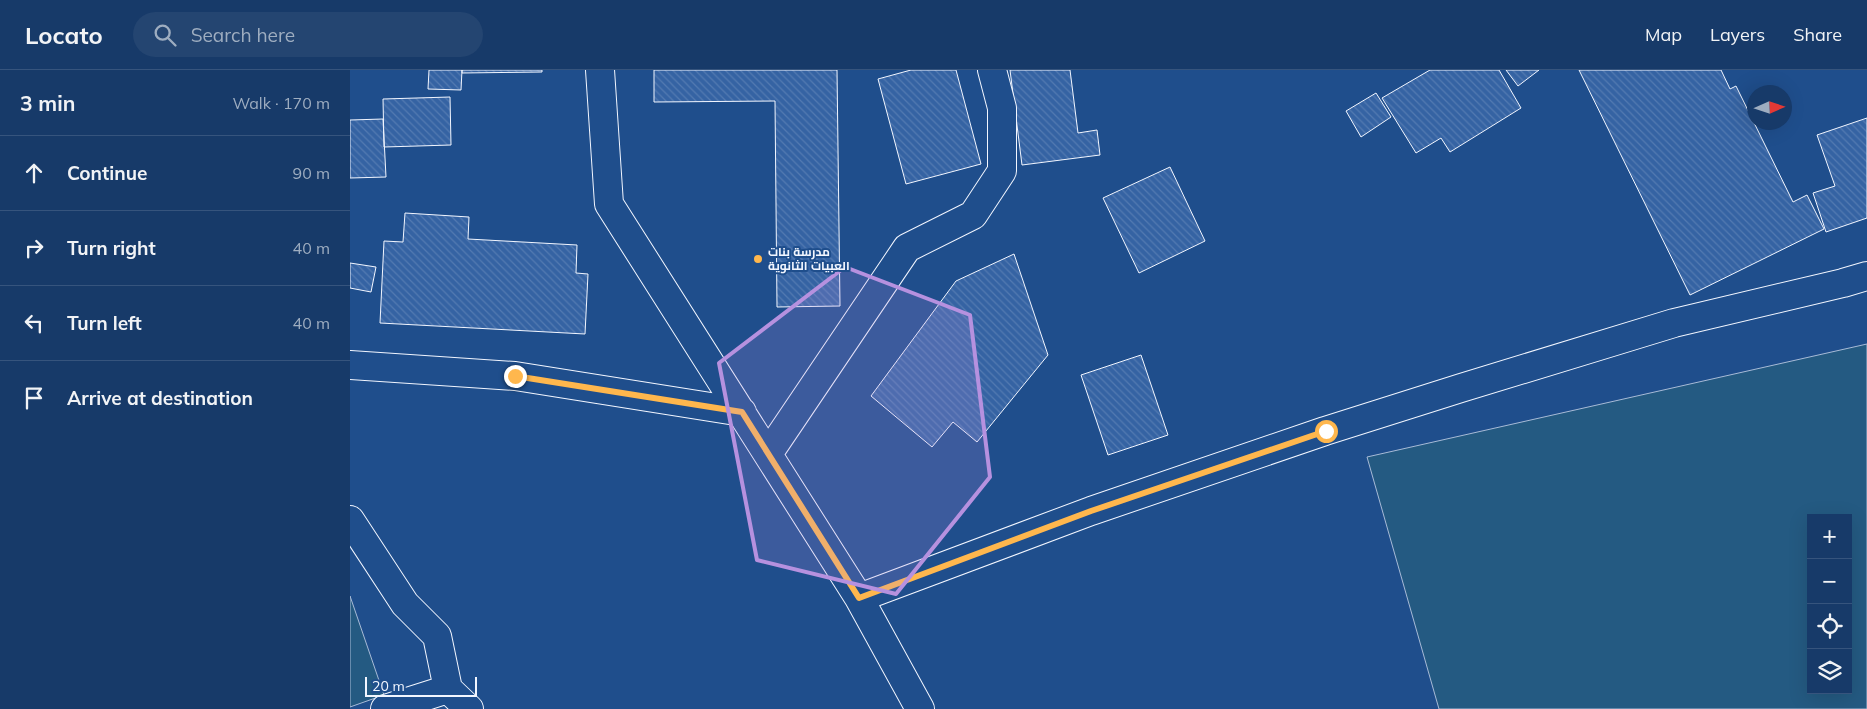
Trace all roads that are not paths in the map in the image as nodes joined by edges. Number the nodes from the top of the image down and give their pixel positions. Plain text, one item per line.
1 (600, 70) edge
2 (992, 70) edge
3 (1867, 276) edge
4 (350, 365) edge
5 (742, 412) junction
6 (768, 454) junction
7 (350, 520) edge
8 (859, 598) junction
9 (448, 689) junction
10 (385, 709) edge
11 (469, 709) edge
12 (920, 709) edge

1 - 5 street
2 - 6 street
3 - 8 street
4 - 5 street
5 - 6 street
6 - 8 street
7 - 9 street
8 - 12 street
9 - 10 street
9 - 11 street

